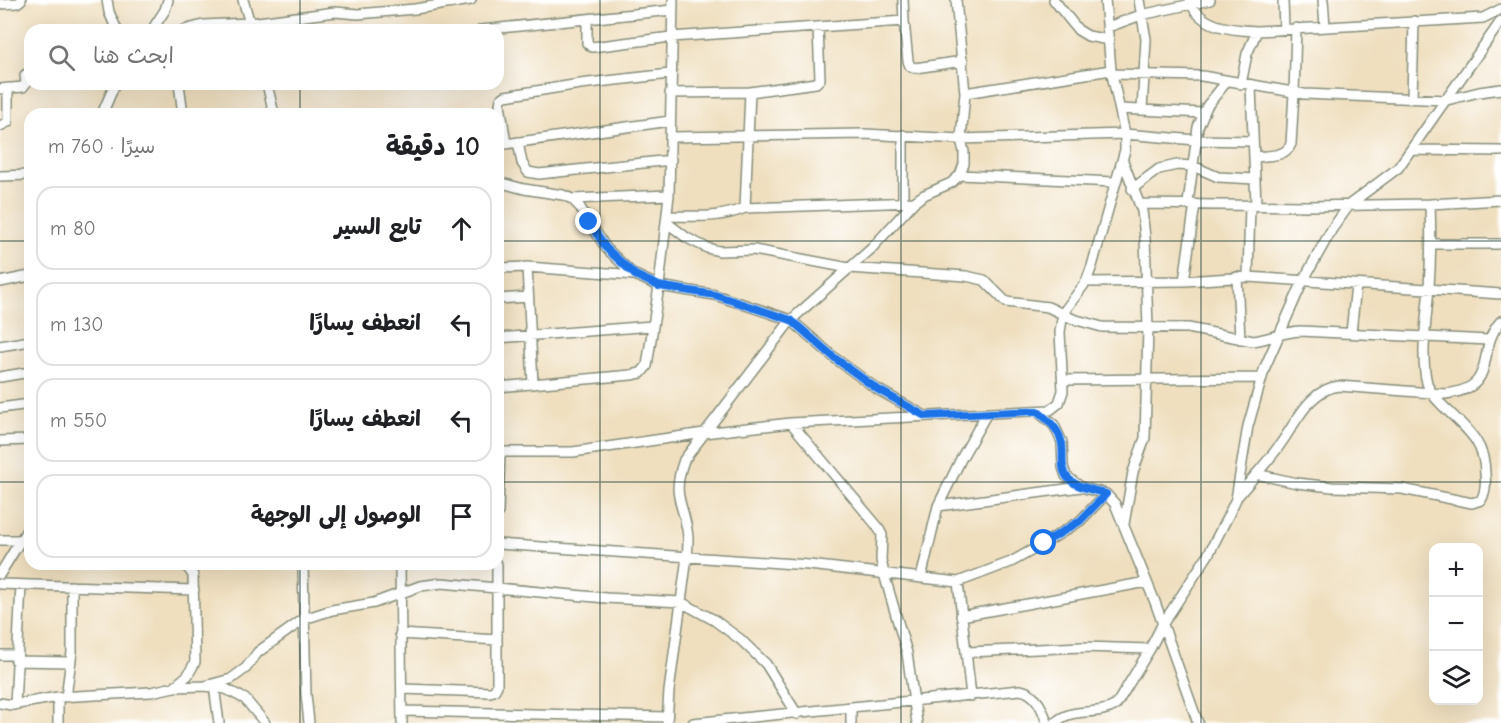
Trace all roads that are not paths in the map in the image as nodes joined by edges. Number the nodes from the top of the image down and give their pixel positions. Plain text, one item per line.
1 (21, 0) edge
2 (107, 0) edge
3 (168, 0) edge
4 (243, 0) edge
5 (471, 0) edge
6 (903, 0) edge
7 (956, 0) edge
8 (1054, 0) edge
9 (1105, 0) edge
10 (1140, 0) edge
11 (1210, 0) edge
12 (1283, 0) edge
13 (1323, 0) edge
14 (1190, 2) edge
15 (0, 4) edge
16 (414, 5) edge
17 (673, 5) edge
18 (1501, 9) edge
19 (1141, 15) junction
20 (586, 19) junction
21 (904, 21) junction
22 (1414, 21) junction
23 (1501, 21) edge
24 (114, 24) edge
25 (156, 24) edge
26 (250, 24) edge
27 (268, 24) edge
28 (1325, 26) junction
29 (1108, 27) junction
30 (504, 28) edge
31 (819, 28) junction
32 (1296, 28) junction
33 (1284, 29) junction
34 (1257, 31) junction
35 (671, 37) junction
36 (1109, 40) junction
37 (963, 61) junction
38 (1111, 72) junction
39 (670, 74) junction
40 (1145, 74) junction
41 (1227, 81) junction
42 (1241, 84) junction
43 (24, 86) edge
44 (1251, 87) junction
45 (4, 88) edge
46 (1501, 89) edge
47 (112, 90) edge
48 (180, 90) edge
49 (268, 90) edge
50 (750, 92) junction
51 (670, 93) junction
52 (965, 93) junction
53 (1294, 93) junction
54 (1412, 98) junction
55 (1447, 100) junction
56 (105, 108) edge
57 (182, 108) edge
58 (273, 108) edge
59 (500, 108) edge
60 (1120, 109) junction
61 (1142, 110) junction
62 (1203, 113) junction
63 (670, 121) junction
64 (0, 126) edge
65 (1125, 134) junction
66 (903, 135) junction
67 (747, 136) junction
68 (671, 137) junction
69 (961, 140) junction
70 (1196, 140) junction
71 (1253, 141) junction
72 (518, 142) junction
73 (504, 145) edge
74 (1412, 150) junction
75 (1501, 151) edge
76 (1254, 156) junction
77 (671, 160) junction
78 (1123, 161) junction
79 (1193, 166) junction
80 (24, 175) edge
81 (960, 175) junction
82 (0, 176) edge
83 (1255, 179) junction
84 (1114, 182) junction
85 (504, 184) edge
86 (1132, 189) junction
87 (669, 195) junction
88 (572, 199) junction
89 (1501, 200) edge
90 (903, 202) junction
91 (914, 202) junction
92 (1140, 204) junction
93 (1192, 204) junction
94 (1350, 204) junction
95 (1430, 204) junction
96 (1253, 205) junction
97 (745, 208) junction
98 (666, 219) junction
99 (1431, 244) junction
100 (1501, 244) edge
101 (527, 267) junction
102 (504, 268) edge
103 (849, 268) junction
104 (635, 275) junction
105 (24, 277) edge
106 (1248, 277) junction
107 (1237, 278) junction
108 (1184, 281) junction
109 (1303, 281) junction
110 (0, 282) edge
111 (1086, 282) junction
112 (1147, 282) junction
113 (1356, 285) junction
114 (659, 286) junction
115 (1429, 289) junction
116 (1501, 294) edge
117 (528, 297) junction
118 (504, 299) edge
119 (1063, 313) junction
120 (791, 320) junction
121 (1501, 321) edge
122 (652, 326) junction
123 (1149, 328) junction
124 (1351, 333) junction
125 (1279, 334) junction
126 (531, 335) junction
127 (504, 337) edge
128 (1425, 337) junction
129 (1240, 339) junction
130 (1489, 340) junction
131 (24, 342) edge
132 (0, 346) edge
133 (24, 373) edge
134 (0, 376) edge
135 (1262, 378) junction
136 (1147, 379) junction
137 (1063, 380) junction
138 (533, 384) junction
139 (504, 386) edge
140 (1432, 393) junction
141 (24, 405) edge
142 (0, 408) edge
143 (1037, 411) junction
144 (987, 413) junction
145 (925, 416) junction
146 (791, 423) junction
147 (704, 433) junction
148 (24, 440) edge
149 (0, 441) edge
150 (504, 452) edge
151 (1256, 474) junction
152 (1081, 487) junction
153 (1106, 494) junction
154 (1236, 499) junction
155 (938, 506) junction
156 (1124, 524) junction
157 (24, 536) edge
158 (0, 540) edge
159 (21, 540) junction
160 (504, 544) edge
161 (687, 557) junction
162 (189, 570) edge
163 (303, 570) edge
164 (400, 570) edge
165 (497, 570) edge
166 (0, 574) edge
167 (884, 574) junction
168 (921, 578) junction
169 (957, 582) junction
170 (1147, 582) junction
171 (0, 584) edge
172 (21, 585) junction
173 (72, 586) junction
174 (497, 587) junction
175 (194, 590) junction
176 (400, 595) junction
177 (681, 602) junction
178 (962, 616) junction
179 (304, 619) junction
180 (1162, 625) junction
181 (400, 634) junction
182 (497, 640) junction
183 (1150, 649) junction
184 (967, 652) junction
185 (0, 655) edge
186 (16, 658) junction
187 (70, 662) junction
188 (210, 686) junction
189 (174, 687) junction
190 (402, 689) junction
191 (971, 696) junction
192 (62, 697) junction
193 (915, 701) junction
194 (0, 704) edge
195 (15, 705) junction
196 (851, 708) junction
197 (402, 711) junction
198 (797, 714) junction
199 (552, 719) edge
200 (667, 720) edge
201 (58, 723) edge
202 (219, 723) edge
203 (265, 723) edge
204 (309, 723) edge
205 (402, 723) edge
206 (693, 723) edge
207 (851, 723) edge
208 (917, 723) edge
209 (1047, 723) edge
210 (1055, 723) edge
211 (1198, 723) edge

1 - 15 street
2 - 24 street
3 - 25 street
4 - 26 street
5 - 16 street
6 - 21 street
7 - 37 street
8 - 36 street
9 - 29 street
10 - 19 street
11 - 14 street
12 - 33 street
13 - 28 street
14 - 19 street
14 - 34 street
16 - 27 street
17 - 20 street
17 - 35 street
18 - 22 street
19 - 29 street
19 - 40 street
20 - 30 street
20 - 35 street
21 - 31 street
21 - 37 street
22 - 28 street
22 - 54 street
23 - 55 street
28 - 32 street
29 - 36 street
31 - 35 street
31 - 50 street
32 - 33 street
32 - 53 street
33 - 34 street
34 - 42 street
35 - 39 street
36 - 38 street
37 - 52 street
38 - 40 street
38 - 52 street
38 - 60 street
39 - 51 street
39 - 59 street
40 - 41 street
40 - 61 street
41 - 42 street
41 - 62 street
42 - 44 street
43 - 45 street
44 - 53 street
44 - 71 street
45 - 64 street
46 - 55 street
47 - 56 street
48 - 57 street
49 - 58 street
50 - 51 street
50 - 67 street
51 - 63 street
52 - 69 street
53 - 54 street
53 - 76 street
54 - 55 street
55 - 74 street
60 - 61 street
60 - 65 street
61 - 62 street
62 - 70 street
63 - 68 street
63 - 72 street
65 - 69 street
65 - 70 street
65 - 78 street
66 - 67 street
66 - 69 street
66 - 90 street
67 - 68 street
67 - 97 street
68 - 77 street
69 - 81 street
70 - 71 street
70 - 79 street
71 - 76 street
72 - 73 street
72 - 77 street
74 - 75 street
74 - 94 street
76 - 83 street
77 - 87 street
78 - 84 street
78 - 86 street
79 - 83 street
79 - 86 street
79 - 93 street
80 - 82 street
81 - 84 street
81 - 91 street
83 - 96 street
84 - 111 street
85 - 88 street
86 - 92 street
87 - 88 street
87 - 98 street
88 - 104 street
89 - 95 street
90 - 91 street
90 - 97 street
91 - 103 street
92 - 93 street
92 - 112 street
93 - 96 street
93 - 108 street
94 - 95 street
94 - 96 street
94 - 109 street
95 - 99 street
96 - 106 street
97 - 98 street
98 - 103 street
98 - 114 street
99 - 100 street
99 - 115 street
101 - 102 street
101 - 104 street
101 - 117 street
103 - 119 street
103 - 120 street
104 - 114 street
105 - 110 street
106 - 107 street
106 - 109 street
107 - 108 street
107 - 129 street
108 - 112 street
109 - 113 street
109 - 125 street
111 - 112 street
111 - 119 street
112 - 123 street
113 - 115 street
113 - 124 street
114 - 120 street
114 - 122 street
115 - 116 street
115 - 128 street
117 - 118 street
117 - 126 street
119 - 123 street
119 - 137 street
120 - 145 street
120 - 147 street
121 - 130 street
122 - 126 street
122 - 138 street
123 - 129 street
123 - 136 street
124 - 125 street
124 - 128 street
125 - 129 street
125 - 135 street
126 - 127 street
126 - 138 street
128 - 130 street
128 - 140 street
130 - 140 street
131 - 132 street
133 - 134 street
135 - 136 street
135 - 154 street
136 - 137 street
136 - 156 street
137 - 143 street
138 - 139 street
140 - 151 street
140 - 151 street
141 - 142 street
143 - 144 street
143 - 152 street
144 - 145 street
144 - 155 street
145 - 146 street
146 - 147 street
146 - 167 street
147 - 150 street
147 - 161 street
148 - 149 street
151 - 154 street
152 - 153 street
152 - 155 street
153 - 156 street
153 - 169 street
154 - 180 street
155 - 168 street
156 - 170 street
157 - 159 street
158 - 159 street
159 - 166 street
160 - 161 street
161 - 167 street
161 - 177 street
162 - 175 street
163 - 179 street
164 - 176 street
165 - 174 street
167 - 168 street
167 - 193 street
168 - 169 street
169 - 178 street
170 - 178 street
170 - 180 street
171 - 172 street
172 - 173 street
172 - 186 street
173 - 175 street
173 - 187 street
174 - 176 street
174 - 177 street
174 - 182 street
175 - 189 street
176 - 179 street
176 - 181 street
177 - 198 street
177 - 200 street
178 - 184 street
179 - 188 street
179 - 204 street
180 - 183 street
180 - 211 street
181 - 182 street
181 - 190 street
182 - 190 street
183 - 184 street
183 - 210 street
184 - 191 street
185 - 186 street
186 - 187 street
186 - 195 street
187 - 192 street
188 - 189 street
188 - 202 street
188 - 203 street
189 - 192 street
190 - 197 street
191 - 193 street
191 - 209 street
192 - 195 street
192 - 201 street
193 - 196 street
193 - 208 street
194 - 195 street
196 - 198 street
196 - 207 street
197 - 199 street
197 - 205 street
198 - 206 street
199 - 200 street

